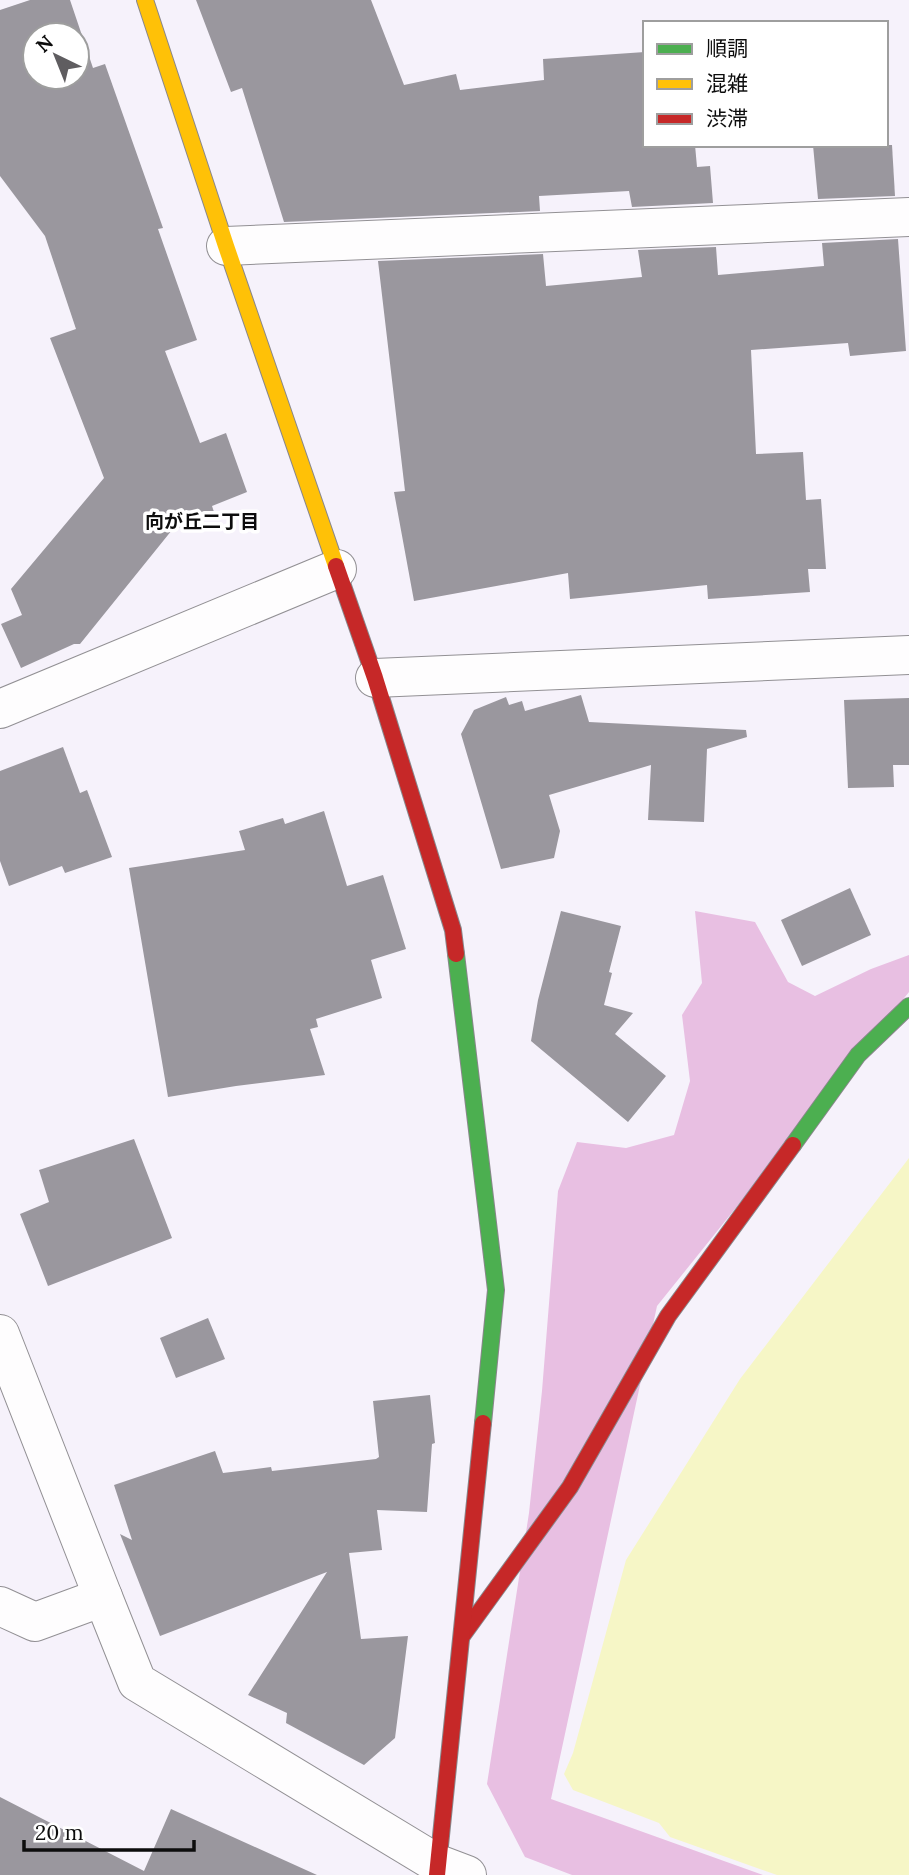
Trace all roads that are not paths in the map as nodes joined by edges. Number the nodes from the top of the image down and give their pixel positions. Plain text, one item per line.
1 (145, 0) edge
2 (909, 217) edge
3 (226, 246) junction
4 (337, 569) junction
5 (909, 654) edge
6 (375, 678) junction
7 (0, 709) edge
8 (909, 1006) edge
9 (0, 1334) edge
10 (103, 1597) junction
11 (0, 1606) edge
12 (462, 1636) junction
13 (447, 1871) edge

1 - 3 street
2 - 3 street
3 - 4 street
4 - 6 street
4 - 7 street
5 - 6 street
6 - 12 street
8 - 12 street
9 - 10 street
10 - 11 street
10 - 13 street
12 - 13 street

